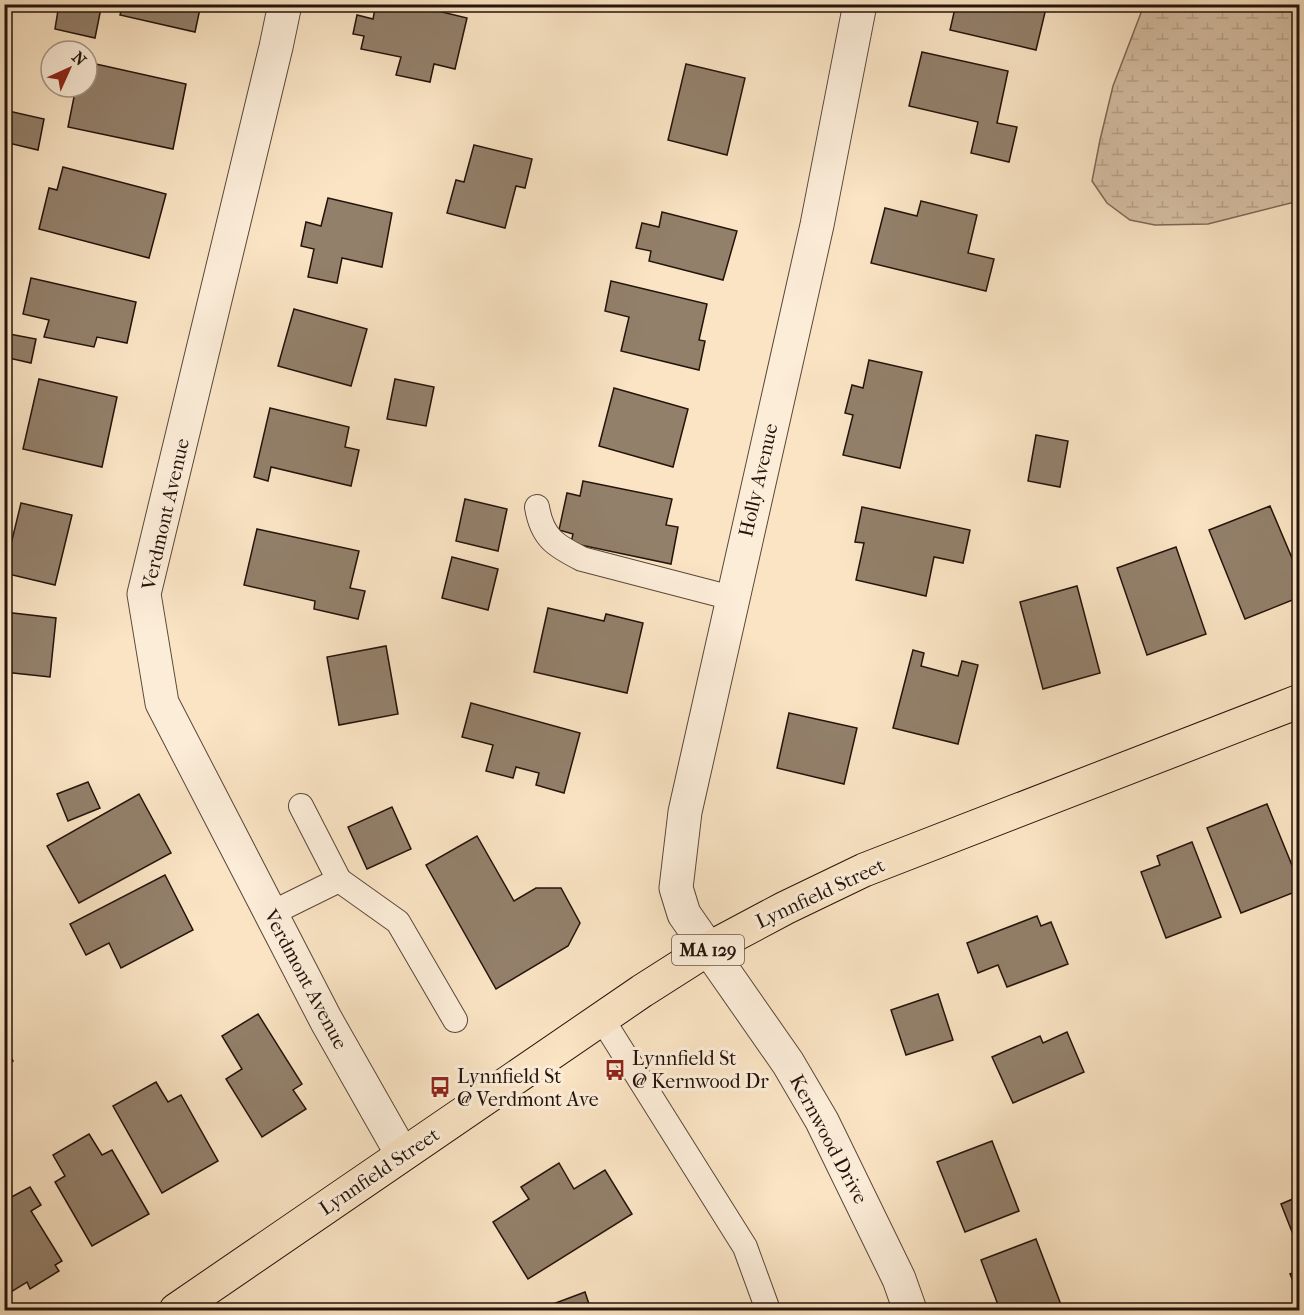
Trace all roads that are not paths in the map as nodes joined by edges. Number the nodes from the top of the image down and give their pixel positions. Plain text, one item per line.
1 (285, 4) edge
2 (860, 4) edge
3 (537, 507) dead end
4 (732, 598) junction
5 (1299, 700) edge
6 (301, 806) dead end
7 (339, 880) junction
8 (272, 913) junction
9 (708, 949) junction
10 (602, 1019) junction
11 (455, 1020) dead end
12 (402, 1154) junction
13 (761, 1306) edge
14 (176, 1311) edge
15 (910, 1311) edge

1 - 8 street, Verdmont Avenue
2 - 4 street, Holly Avenue
3 - 4 lane
4 - 9 street, Holly Avenue
5 - 9 main road, Lynnfield Street / MA 129
6 - 7 lane
7 - 8 lane
7 - 11 lane
8 - 12 street, Verdmont Avenue
9 - 10 main road, Lynnfield Street / MA 129
9 - 15 street, Kernwood Drive
10 - 12 main road, Lynnfield Street / MA 129
10 - 13 lane
12 - 14 main road, Lynnfield Street / MA 129

